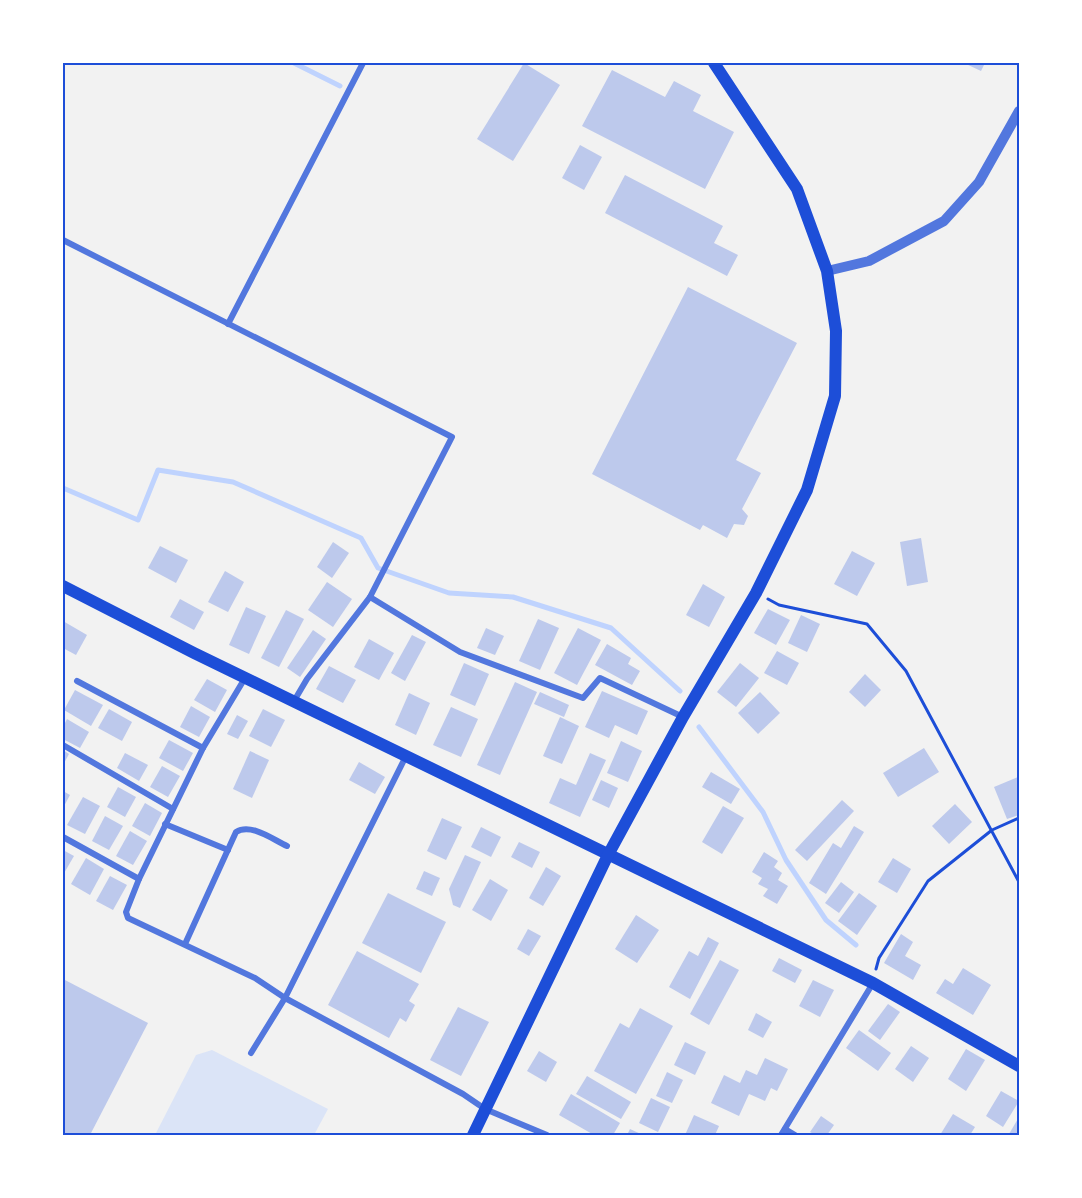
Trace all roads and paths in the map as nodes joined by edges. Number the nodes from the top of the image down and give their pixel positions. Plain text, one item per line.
1 (363, 63) edge
2 (714, 63) edge
3 (1019, 111) edge
4 (63, 240) edge
5 (827, 272) junction
6 (228, 324) junction
7 (63, 585) edge
8 (756, 593) junction
9 (370, 597) junction
10 (245, 678) junction
11 (77, 681) dead end
12 (293, 702) junction
13 (683, 717) junction
14 (63, 746) edge
15 (203, 748) junction
16 (406, 756) junction
17 (173, 809) junction
18 (1019, 818) edge
19 (165, 824) junction
20 (992, 830) junction
21 (63, 837) edge
22 (286, 846) dead end
23 (228, 850) junction
24 (608, 855) junction
25 (139, 879) junction
26 (1019, 882) edge
27 (185, 944) junction
28 (873, 983) junction
29 (285, 998) junction
30 (251, 1053) dead end
31 (1019, 1066) edge
32 (485, 1109) junction
33 (783, 1132) edge
34 (473, 1135) edge
35 (547, 1135) edge
36 (795, 1135) edge

1 - 6 street
2 - 5 main road
3 - 5 street
4 - 6 street
5 - 8 main road
6 - 9 street
7 - 10 main road
8 - 13 main road
8 - 20 path
9 - 12 street
9 - 13 street
10 - 12 main road
10 - 15 street
11 - 15 street
12 - 16 main road
13 - 24 main road
14 - 17 street
15 - 17 street
16 - 24 main road
16 - 29 street
17 - 19 street
18 - 20 path
19 - 23 street
19 - 25 street
20 - 26 path
20 - 28 path
21 - 25 street
22 - 23 street
23 - 27 street
24 - 28 main road
24 - 32 main road
25 - 27 street
27 - 29 street
28 - 31 main road
28 - 33 street
29 - 30 street
29 - 32 street
32 - 34 main road
32 - 35 street
33 - 36 street

